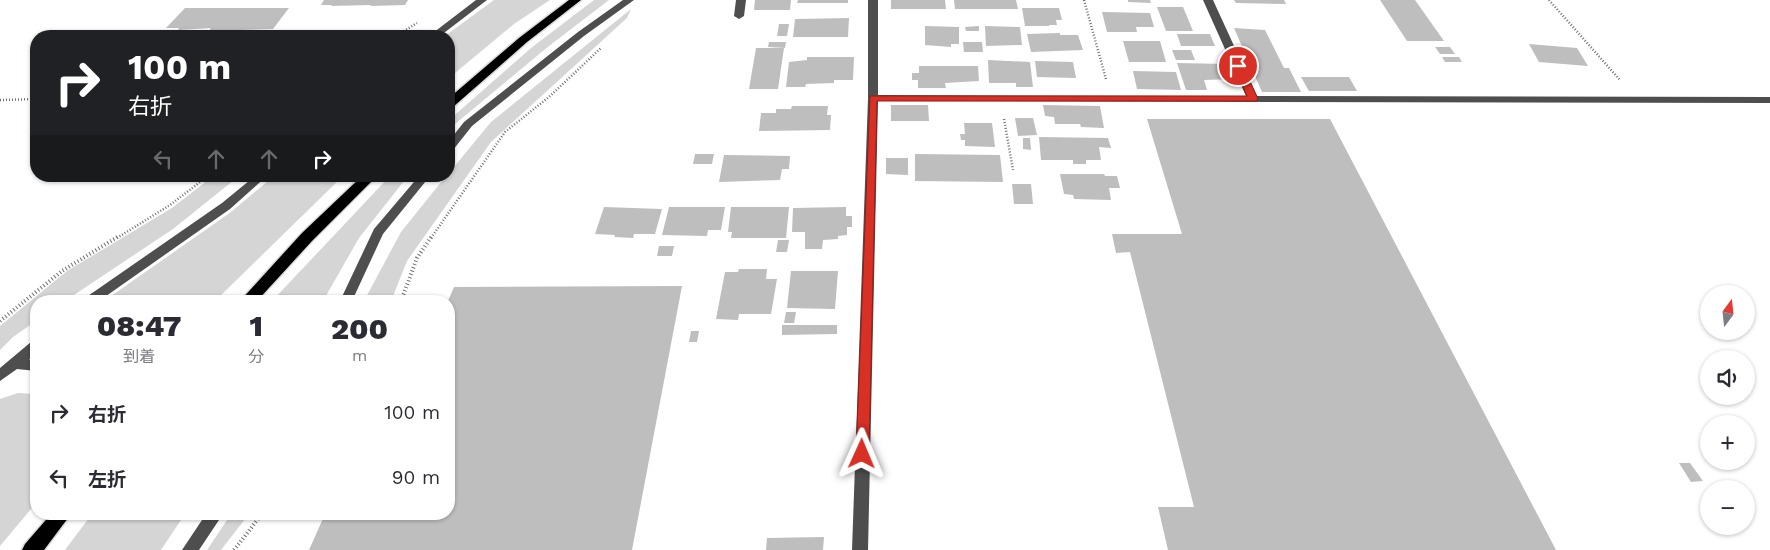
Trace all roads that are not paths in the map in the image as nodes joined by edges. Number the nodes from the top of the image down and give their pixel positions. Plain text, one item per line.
1 (482, 0) edge
2 (576, 0) edge
3 (629, 0) edge
4 (741, 0) edge
5 (873, 0) edge
6 (1208, 0) edge
7 (739, 16) dead end
8 (442, 30) edge
9 (873, 98) junction
10 (455, 99) edge
11 (1253, 99) junction
12 (1770, 100) edge
13 (455, 140) edge
14 (255, 182) edge
15 (364, 182) edge
16 (420, 182) edge
17 (99, 295) edge
18 (254, 295) edge
19 (349, 295) edge
20 (30, 351) edge
21 (16, 364) junction
22 (30, 365) edge
23 (0, 376) edge
24 (57, 520) edge
25 (211, 520) edge
26 (32, 550) edge
27 (190, 550) edge
28 (860, 550) edge

1 - 8 street
2 - 10 highway
3 - 13 street
4 - 7 street
5 - 9 street
6 - 11 street
9 - 11 street
9 - 28 street
11 - 12 street
14 - 17 street
15 - 18 highway
16 - 19 street
20 - 21 street
21 - 22 street
21 - 23 street
24 - 26 highway
25 - 27 street

